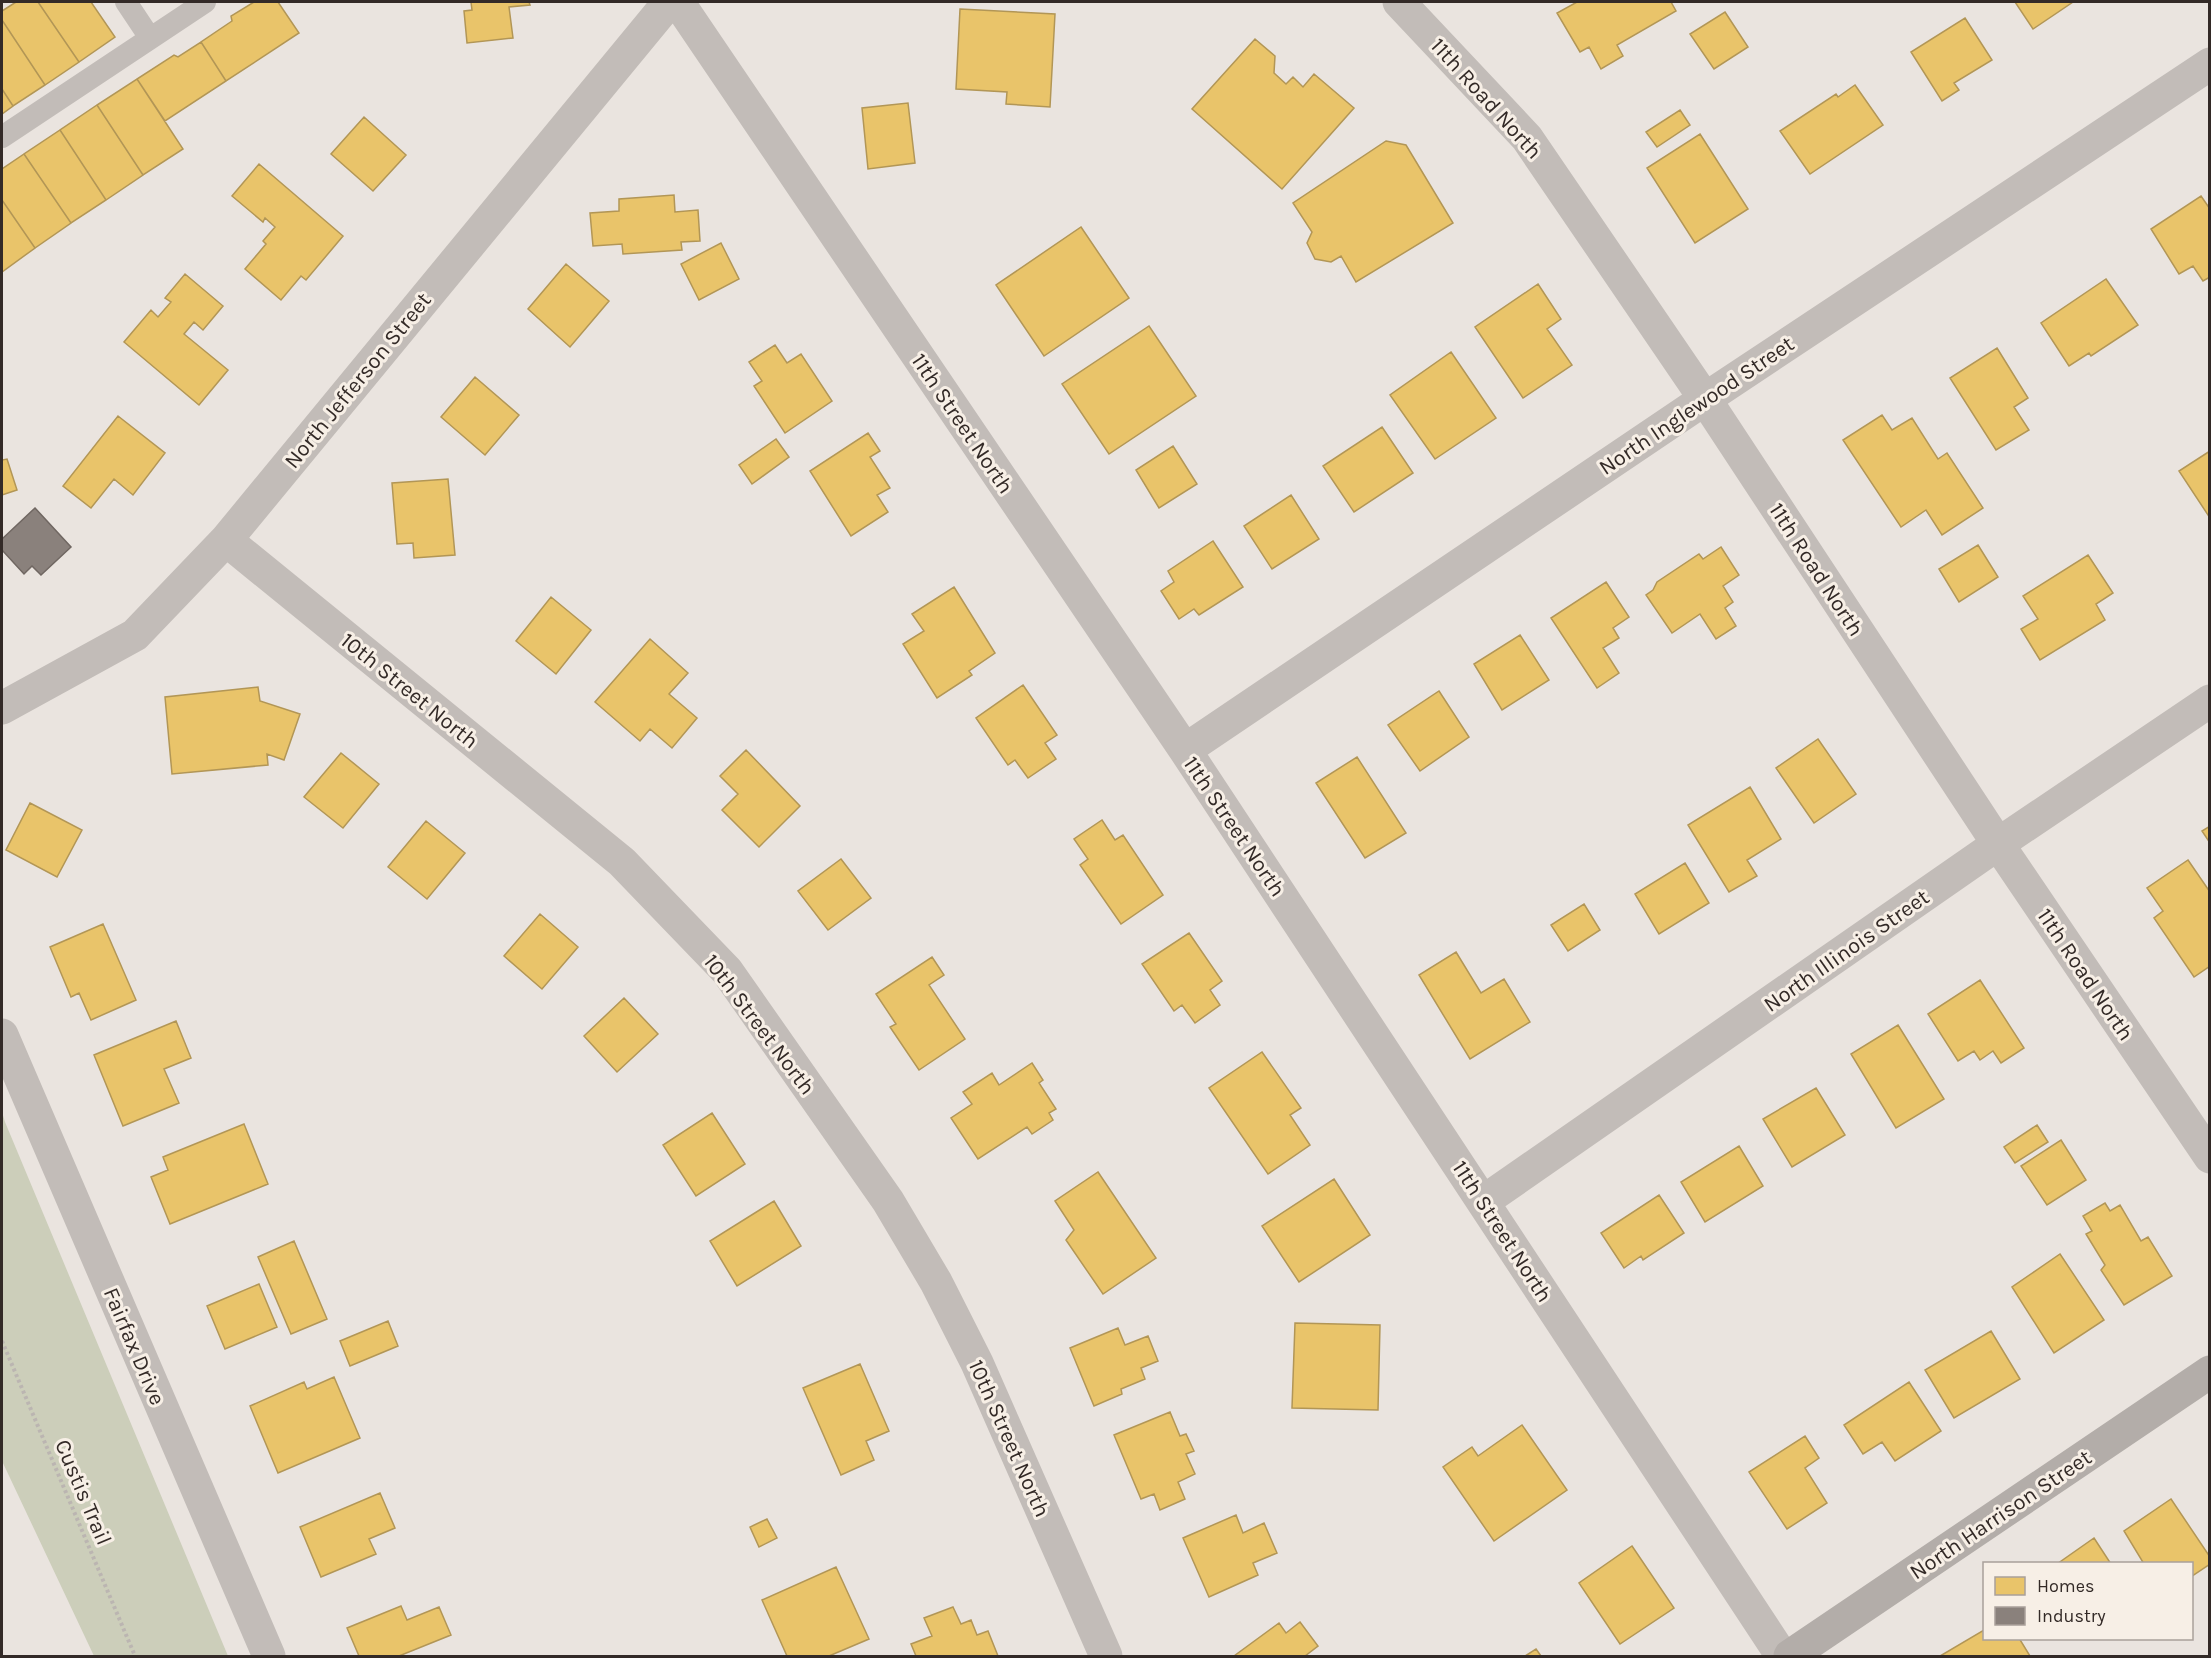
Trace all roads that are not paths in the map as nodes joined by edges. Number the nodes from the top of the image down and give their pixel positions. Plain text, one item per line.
1 (126, 2) edge
2 (205, 2) edge
3 (669, 2) edge
4 (678, 2) edge
5 (1399, 2) edge
6 (150, 38) junction
7 (2210, 64) edge
8 (2, 137) edge
9 (1705, 399) junction
10 (226, 540) junction
11 (2210, 701) edge
12 (2, 708) edge
13 (1185, 750) junction
14 (1998, 844) junction
15 (2, 1035) edge
16 (2210, 1157) edge
17 (1484, 1201) junction
18 (2210, 1372) edge
19 (269, 1656) edge
20 (1106, 1656) edge
21 (1782, 1656) edge
22 (1790, 1656) edge

1 - 6 lane
2 - 6 lane
3 - 10 street, North Jefferson Street
4 - 13 street, 11th Street North
5 - 9 street, 11th Road North
6 - 8 lane
7 - 9 street, North Inglewood Street
9 - 13 street, North Inglewood Street
9 - 14 street, 11th Road North
10 - 12 street, North Jefferson Street
10 - 20 street, 10th Street North
11 - 14 street, North Illinois Street
13 - 17 street, 11th Street North
14 - 16 street, 11th Road North
14 - 17 street, North Illinois Street
15 - 19 street, Fairfax Drive
17 - 21 street, 11th Street North
18 - 22 street, North Harrison Street

